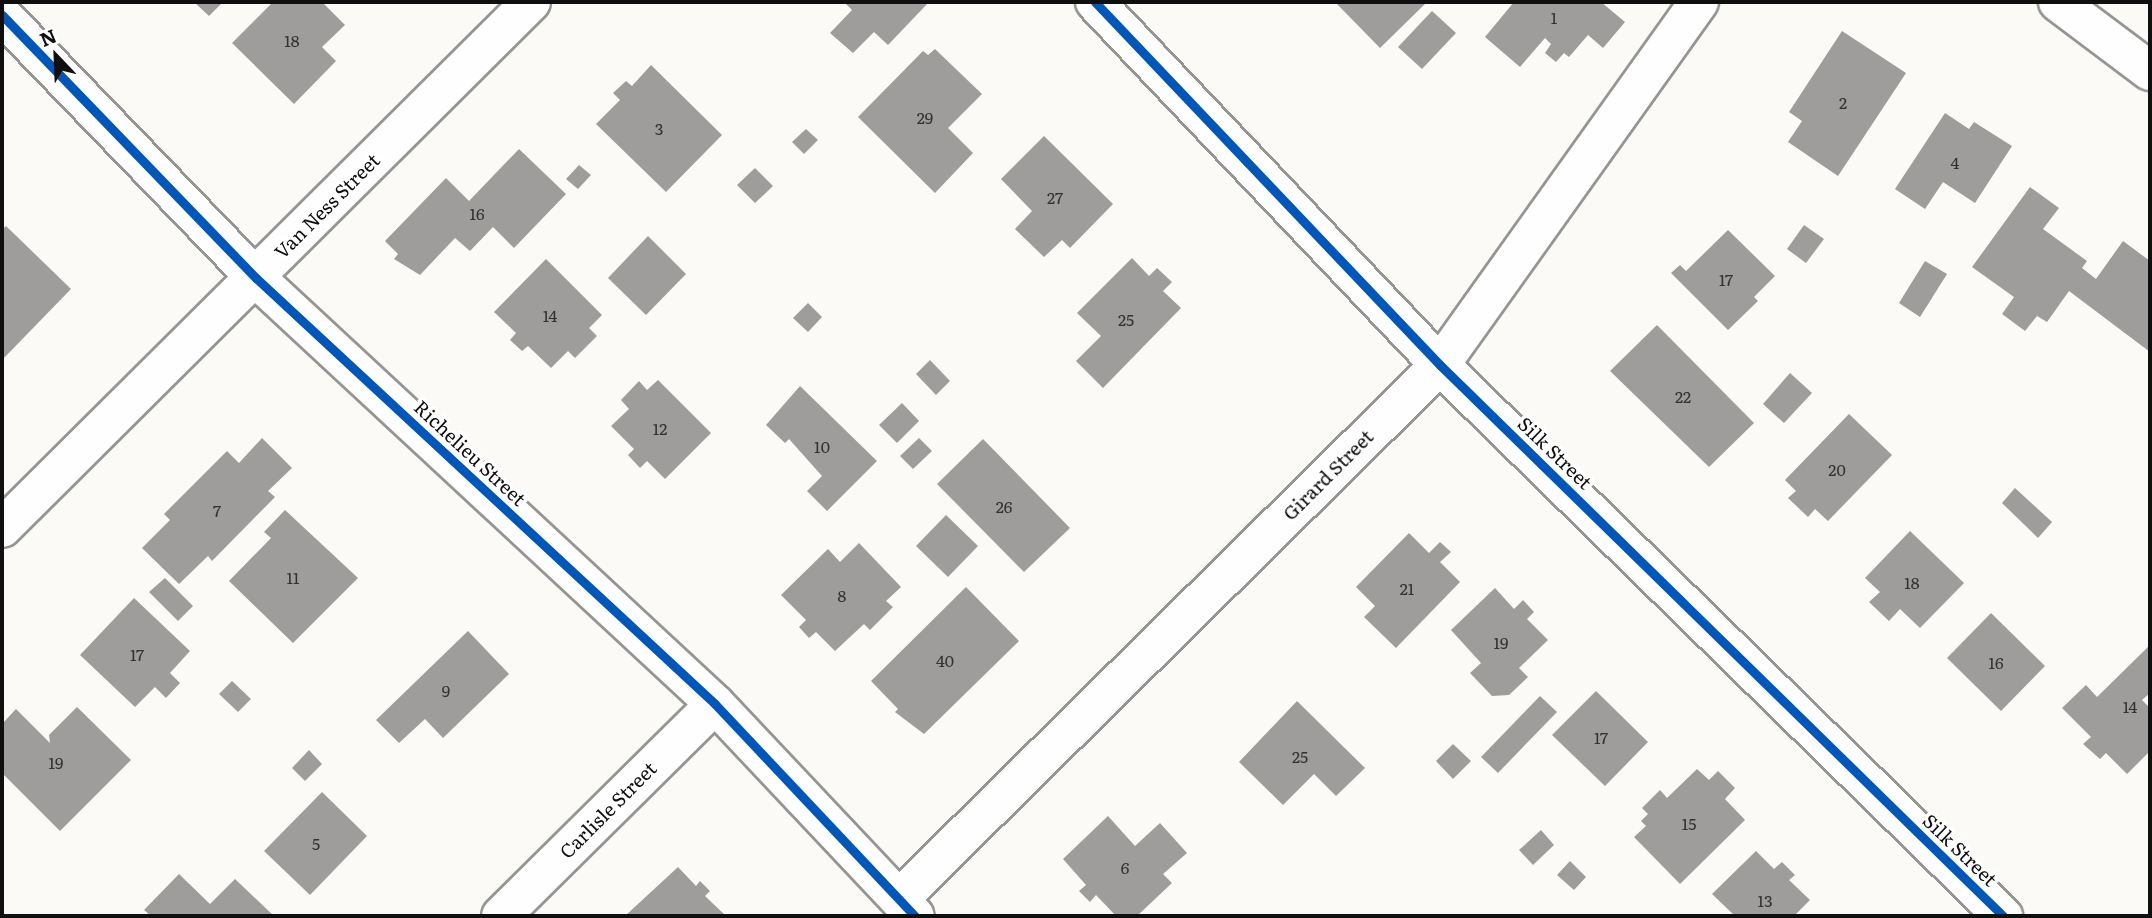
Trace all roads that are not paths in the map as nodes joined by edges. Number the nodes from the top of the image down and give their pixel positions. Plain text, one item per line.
1 (531, 2) edge
2 (1095, 2) edge
3 (1699, 2) edge
4 (2058, 2) edge
5 (2, 15) edge
6 (2150, 71) edge
7 (256, 278) junction
8 (1440, 365) junction
9 (2, 528) edge
10 (715, 705) junction
11 (907, 908) edge
12 (501, 916) edge
13 (2003, 916) edge

1 - 7 street, Van Ness Street
2 - 8 street, Silk Street
3 - 8 street, Girard Street
4 - 6 street
5 - 7 street, Richelieu Street
7 - 9 street, Van Ness Street
7 - 10 street, Richelieu Street
8 - 11 street, Girard Street
8 - 13 street, Silk Street
10 - 11 street, Richelieu Street
10 - 12 street, Carlisle Street

